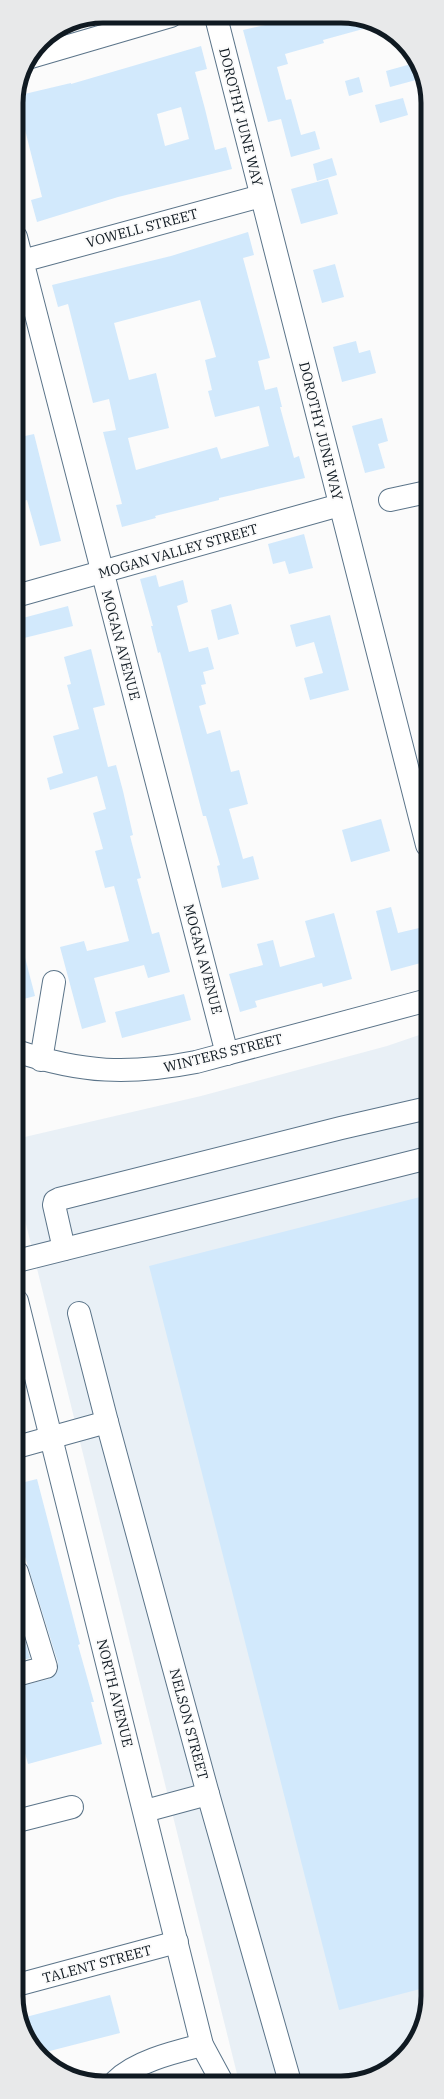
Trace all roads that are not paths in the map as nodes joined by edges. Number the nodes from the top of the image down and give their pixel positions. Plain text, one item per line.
1 (146, 23) edge
2 (218, 23) edge
3 (38, 55) edge
4 (261, 196) junction
5 (23, 261) edge
6 (23, 265) edge
7 (421, 493) edge
8 (390, 500) dead end
9 (340, 505) junction
10 (102, 573) junction
11 (23, 594) edge
12 (421, 818) edge
13 (54, 982) dead end
14 (421, 1002) edge
15 (23, 1054) edge
16 (227, 1054) junction
17 (41, 1060) junction
18 (421, 1110) edge
19 (421, 1160) edge
20 (64, 1248) junction
21 (23, 1259) edge
22 (79, 1313) dead end
23 (23, 1328) edge
24 (107, 1422) junction
25 (51, 1438) junction
26 (23, 1445) edge
27 (23, 1617) edge
28 (23, 1673) edge
29 (208, 1794) junction
30 (72, 1807) dead end
31 (145, 1812) junction
32 (23, 1819) edge
33 (177, 1942) junction
34 (23, 1983) edge
35 (202, 2045) junction
36 (121, 2076) edge
37 (219, 2076) edge
38 (288, 2076) edge

1 - 3 street
2 - 4 street, DOROTHY JUNE WAY
4 - 5 street, VOWELL STREET
4 - 9 street, DOROTHY JUNE WAY
6 - 10 street, MOGAN AVENUE
7 - 8 street
9 - 10 street, MOGAN VALLEY STREET
9 - 12 street, DOROTHY JUNE WAY
10 - 11 street, MOGAN VALLEY STREET
10 - 16 street, MOGAN AVENUE
13 - 17 street
14 - 16 street, WINTERS STREET
15 - 17 street, WINTERS STREET
16 - 17 street, WINTERS STREET
18 - 20 street
19 - 20 street
20 - 21 street
22 - 24 street, NELSON STREET
23 - 25 street, NORTH AVENUE
24 - 25 street
24 - 29 street, NELSON STREET
25 - 26 street
25 - 31 street, NORTH AVENUE
27 - 28 street
29 - 31 street
29 - 38 street, NELSON STREET
30 - 32 street
31 - 33 street, NORTH AVENUE
33 - 34 street, TALENT STREET
33 - 35 street, NORTH AVENUE
35 - 36 street
35 - 37 street, NORTH AVENUE

